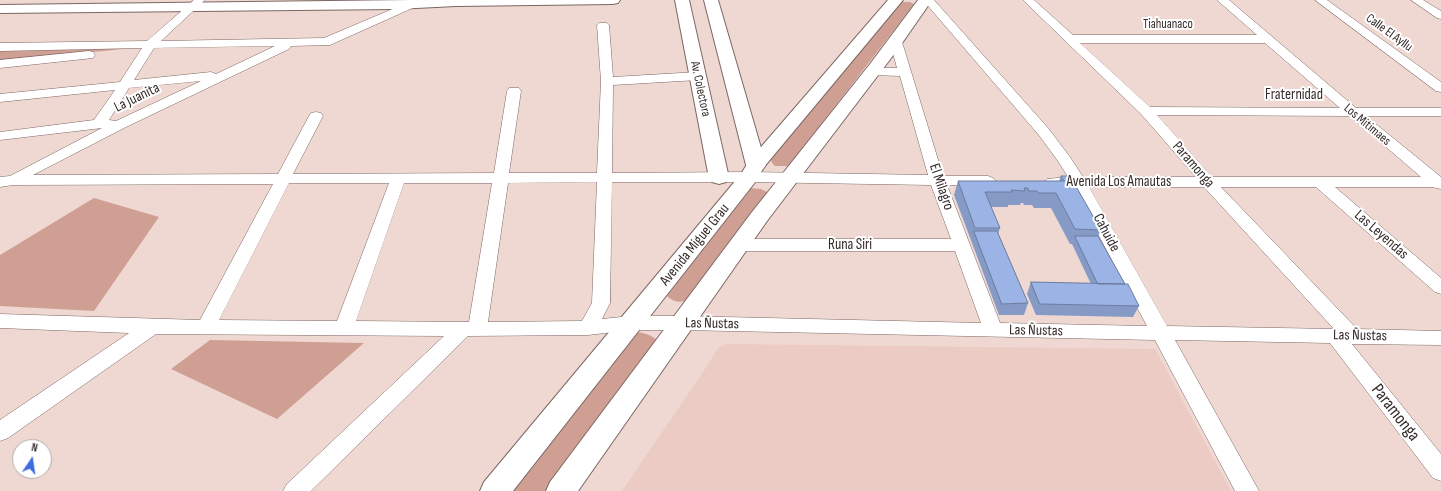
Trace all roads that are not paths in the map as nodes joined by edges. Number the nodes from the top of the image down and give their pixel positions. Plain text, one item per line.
1 (232, 0) edge
2 (601, 0) edge
3 (613, 0) edge
4 (682, 0) edge
5 (711, 0) edge
6 (896, 0) edge
7 (926, 0) edge
8 (1028, 0) edge
9 (1222, 0) edge
10 (1320, 0) edge
11 (1416, 0) edge
12 (449, 1) edge
13 (525, 1) edge
14 (0, 2) edge
15 (197, 3) edge
16 (413, 4) junction
17 (0, 10) edge
18 (1441, 16) edge
19 (603, 25) dead end
20 (1069, 39) junction
21 (1267, 39) junction
22 (896, 42) junction
23 (290, 43) junction
24 (0, 47) edge
25 (149, 47) junction
26 (0, 64) edge
27 (872, 71) junction
28 (905, 72) junction
29 (224, 75) junction
30 (698, 76) junction
31 (607, 81) junction
32 (125, 85) junction
33 (1441, 88) edge
34 (514, 91) dead end
35 (0, 98) edge
36 (1146, 111) junction
37 (1351, 112) junction
38 (1441, 112) edge
39 (316, 116) dead end
40 (99, 124) junction
41 (121, 124) junction
42 (0, 136) edge
43 (753, 171) junction
44 (501, 178) junction
45 (605, 178) junction
46 (719, 178) junction
47 (789, 178) junction
48 (283, 179) junction
49 (398, 179) junction
50 (937, 180) junction
51 (1000, 181) edge
52 (1040, 182) edge
53 (1079, 182) junction
54 (1208, 182) junction
55 (1320, 182) junction
56 (4, 183) edge
57 (1439, 184) edge
58 (739, 245) junction
59 (961, 246) junction
60 (1441, 288) edge
61 (1, 322) edge
62 (631, 323) junction
63 (682, 323) junction
64 (152, 327) junction
65 (206, 328) junction
66 (344, 328) junction
67 (470, 328) junction
68 (588, 328) junction
69 (993, 330) junction
70 (1161, 333) junction
71 (1343, 336) junction
72 (1441, 338) edge
73 (0, 432) edge
74 (1441, 471) edge
75 (295, 491) edge
76 (495, 491) edge
77 (561, 491) edge
78 (1247, 491) edge

1 - 15 street
2 - 3 street
2 - 13 street
4 - 30 street, Av. Colectora
5 - 43 street
6 - 43 street, Avenida Miguel Grau
7 - 22 street
7 - 53 street, Cahuide
8 - 20 street, Paramonga
9 - 21 street, Los Mitimaes
10 - 33 street, Calle El Ayllu
11 - 18 street
12 - 13 street
12 - 16 street
14 - 15 street
15 - 16 street
15 - 17 street
15 - 25 street
16 - 23 street
19 - 31 street
20 - 21 street, Tiahuanaco
20 - 36 street, Paramonga
21 - 37 street, Los Mitimaes
22 - 27 street
22 - 28 street, El Milagro
23 - 25 street
23 - 29 street, La Juanita
24 - 25 street
25 - 26 street
25 - 32 street
27 - 28 street
27 - 47 street
28 - 50 street, El Milagro
29 - 32 street
29 - 41 street, La Juanita
30 - 31 street
30 - 46 street, Av. Colectora
31 - 45 street
32 - 35 street
32 - 40 street
34 - 44 street
36 - 37 street, Fraternidad
36 - 54 street, Paramonga
37 - 38 street, Fraternidad
37 - 57 street, Los Mitimaes
39 - 48 street
40 - 41 street
40 - 42 street
41 - 56 street, La Juanita
43 - 46 street
43 - 47 street
43 - 62 street, Avenida Miguel Grau
44 - 45 street
44 - 49 street
44 - 67 street
45 - 46 street
45 - 68 street
47 - 50 street
47 - 58 street
48 - 49 street
48 - 56 street
48 - 65 street
49 - 66 street
50 - 51 street
50 - 59 street, El Milagro
52 - 53 street, Avenida Los Amautas
53 - 54 street, Avenida Los Amautas
53 - 70 street, Cahuide
54 - 55 street, Avenida Los Amautas
54 - 71 street, Paramonga
55 - 57 street, Avenida Los Amautas
55 - 60 street, Las Leyendas
58 - 59 street, Runa Siri
58 - 63 street
59 - 69 street, El Milagro
61 - 64 street, Las Ñustas
62 - 63 street, Las Ñustas
62 - 68 street, Las Ñustas
62 - 76 street, Avenida Miguel Grau
63 - 69 street, Las Ñustas
63 - 77 street
64 - 65 street, Las Ñustas
64 - 73 street
65 - 66 street, Las Ñustas
66 - 67 street, Las Ñustas
67 - 68 street, Las Ñustas
67 - 75 street
69 - 70 street, Las Ñustas
70 - 71 street, Las Ñustas
70 - 78 street, Cahuide
71 - 72 street, Las Ñustas
71 - 74 street, Paramonga

